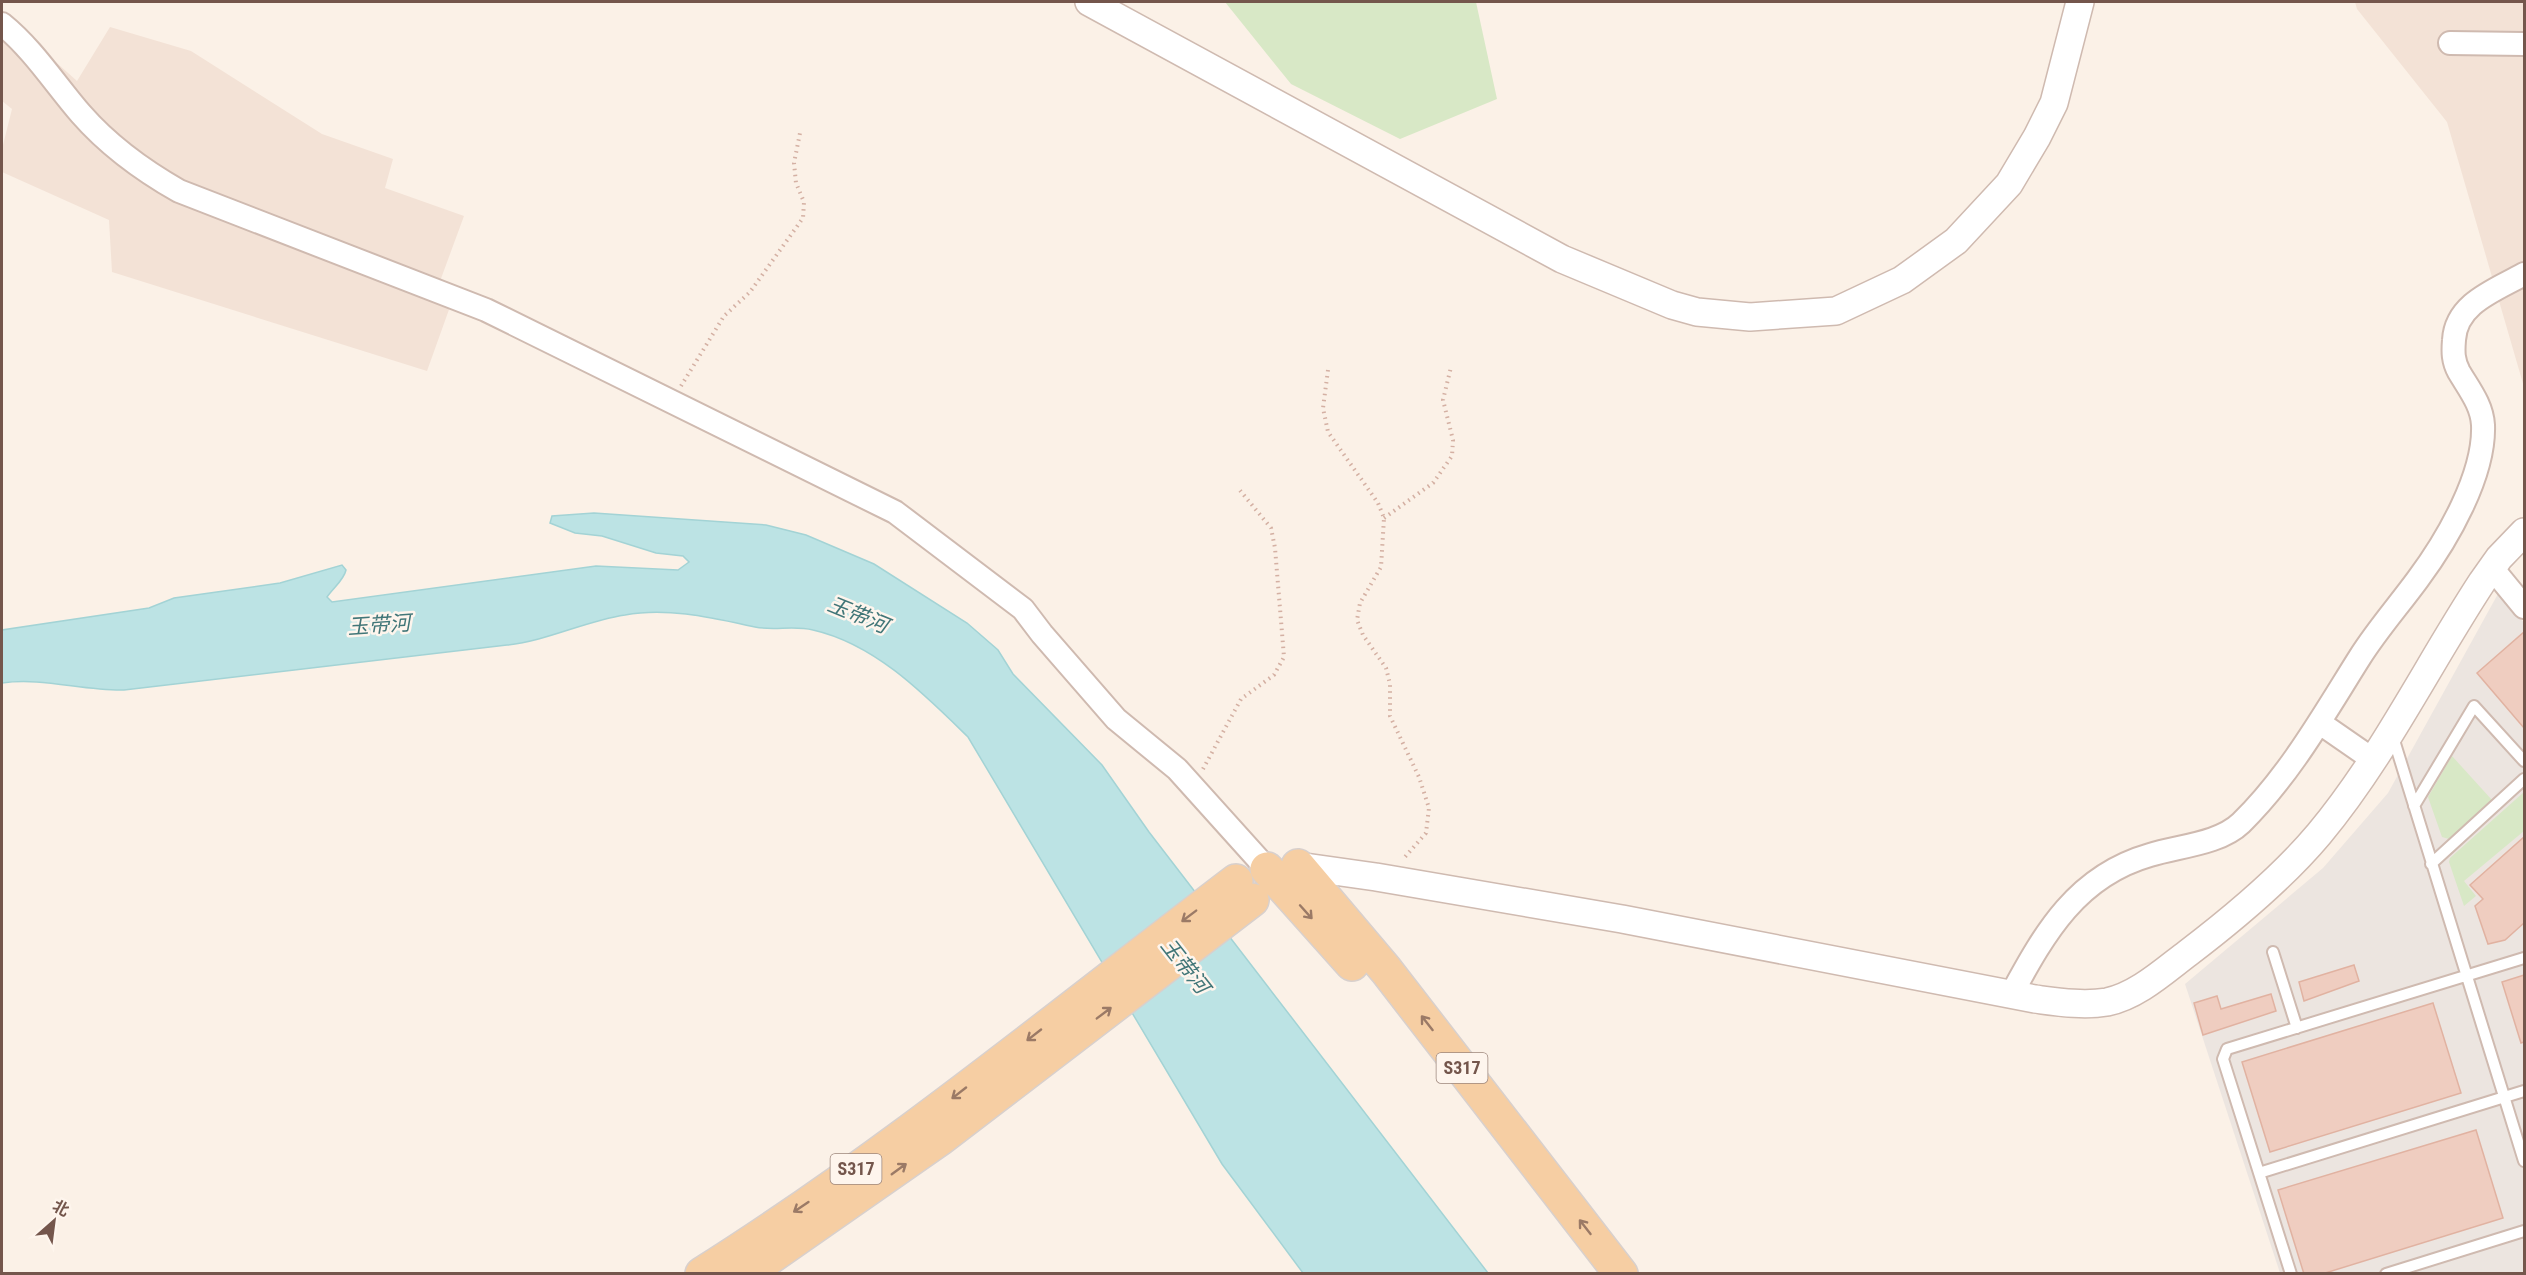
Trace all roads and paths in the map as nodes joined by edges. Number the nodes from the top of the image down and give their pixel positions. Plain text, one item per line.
1 (1089, 2) edge
2 (2080, 2) edge
3 (2, 24) edge
4 (2450, 43) dead end
5 (2524, 44) edge
6 (800, 133) dead end
7 (2524, 274) edge
8 (1450, 367) dead end
9 (1328, 370) dead end
10 (670, 402) junction
11 (1238, 488) dead end
12 (1384, 518) junction
13 (2524, 532) edge
14 (2492, 568) junction
15 (2524, 607) edge
16 (2320, 723) junction
17 (2391, 731) junction
18 (2372, 759) junction
19 (2524, 761) edge
20 (2524, 779) edge
21 (1194, 787) junction
22 (2414, 806) junction
23 (2432, 864) junction
24 (1283, 868) junction
25 (1381, 878) junction
26 (1244, 890) dead end
27 (2273, 952) dead end
28 (2524, 958) edge
29 (2467, 976) junction
30 (2011, 995) junction
31 (2297, 1028) junction
32 (1015, 1066) junction
33 (2524, 1092) edge
34 (2505, 1098) junction
35 (2524, 1161) edge
36 (2259, 1173) junction
37 (2524, 1231) edge
38 (702, 1274) edge
39 (746, 1274) edge
40 (1592, 1274) edge
41 (1621, 1274) edge
42 (2290, 1274) edge
43 (2386, 1274) edge

1 - 2 street
3 - 10 street
4 - 5 street
6 - 10 path
7 - 16 street
8 - 12 path
9 - 12 path
10 - 21 street
11 - 21 path
12 - 25 path
13 - 14 street
14 - 15 street
14 - 17 street
16 - 18 street
16 - 30 street
17 - 18 street
17 - 22 lane
18 - 30 street
19 - 22 lane
20 - 23 lane
21 - 24 street
22 - 23 lane
23 - 29 lane
24 - 25 street
24 -> 40 main road, S317
41 -> 24 main road, S317
25 - 30 street
26 - 32 main road, S317
27 - 31 lane
28 - 29 lane
29 - 31 lane
29 - 34 lane
31 - 36 lane
32 -> 38 main road, S317
39 -> 32 main road, S317
33 - 34 lane
34 - 35 lane
34 - 36 lane
36 - 42 lane
37 - 43 lane

